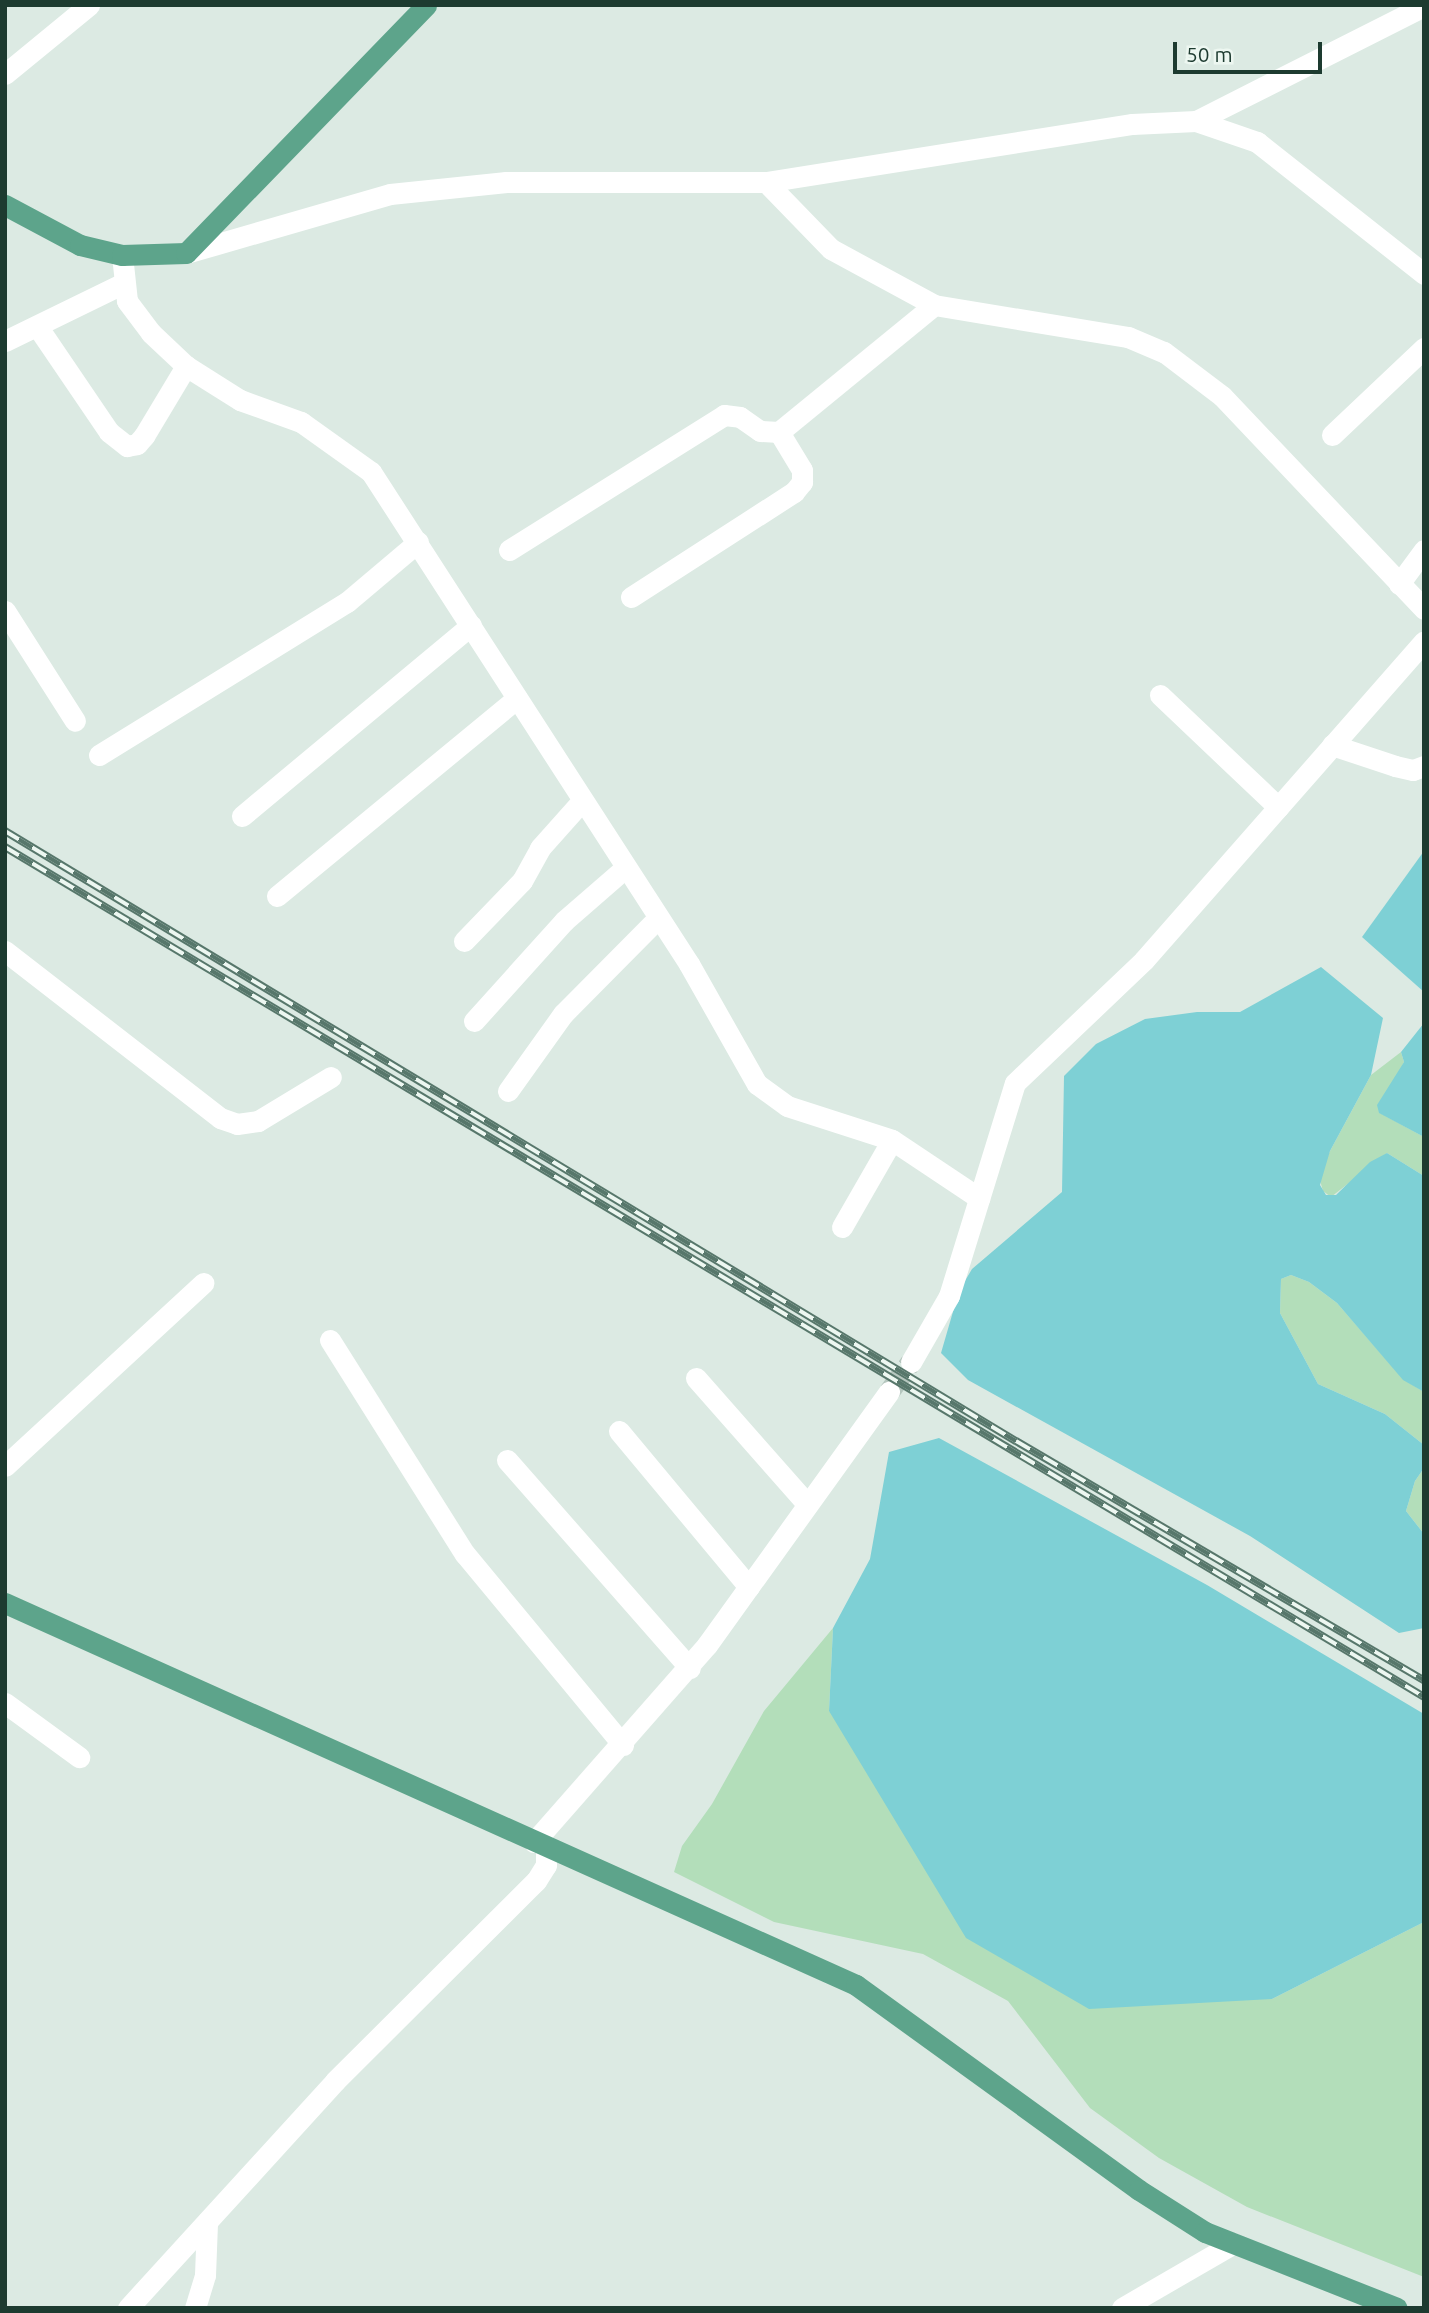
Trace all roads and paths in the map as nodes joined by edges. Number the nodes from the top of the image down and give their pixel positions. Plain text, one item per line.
1 (426, 5) edge
2 (1424, 6) edge
3 (77, 9) edge
4 (5, 74) edge
5 (1196, 121) junction
6 (766, 182) junction
7 (5, 205) edge
8 (186, 253) junction
9 (122, 255) junction
10 (1424, 274) edge
11 (122, 284) junction
12 (934, 304) junction
13 (37, 326) junction
14 (5, 341) edge
15 (1424, 348) edge
16 (186, 366) junction
17 (779, 432) junction
18 (1332, 435) dead end
19 (418, 542) junction
20 (509, 550) dead end
21 (1424, 550) edge
22 (1399, 584) junction
23 (631, 597) dead end
24 (1424, 609) edge
25 (5, 611) edge
26 (471, 625) junction
27 (1424, 641) edge
28 (1160, 695) dead end
29 (517, 698) junction
30 (75, 721) dead end
31 (1332, 745) junction
32 (99, 755) dead end
33 (1424, 766) edge
34 (581, 802) junction
35 (1278, 807) junction
36 (242, 816) dead end
37 (625, 868) junction
38 (277, 896) dead end
39 (658, 918) junction
40 (464, 941) dead end
41 (5, 951) edge
42 (474, 1021) dead end
43 (331, 1077) dead end
44 (508, 1091) dead end
45 (892, 1140) junction
46 (979, 1198) junction
47 (842, 1227) dead end
48 (203, 1283) dead end
49 (330, 1340) dead end
50 (911, 1362) tunnel mouth
51 (695, 1378) dead end
52 (889, 1392) tunnel mouth
53 (619, 1432) dead end
54 (508, 1460) dead end
55 (5, 1466) edge
56 (807, 1504) junction
57 (748, 1587) junction
58 (5, 1603) edge
59 (690, 1668) junction
60 (5, 1703) edge
61 (623, 1745) junction
62 (79, 1758) dead end
63 (540, 1844) junction
64 (207, 2222) junction
65 (1234, 2243) junction
66 (128, 2308) edge
67 (195, 2308) edge
68 (1122, 2308) edge
69 (1397, 2308) edge

1 - 8 main road
2 - 5 street
3 - 4 street
5 - 6 street
5 - 10 street
6 - 8 street
6 - 12 street
7 - 9 main road
8 - 9 main road
9 - 11 street
11 - 13 street
11 - 16 street
12 - 17 street
12 - 22 street
13 - 14 street
13 - 16 street
15 - 18 street
16 - 19 street
17 - 20 street
17 - 23 street
19 - 26 street
19 - 32 street
21 - 22 street
22 - 24 street
25 - 30 street
26 - 29 street
26 - 36 street
27 - 31 street
28 - 35 street
29 - 34 street
29 - 38 street
31 - 33 street
31 - 35 street
34 - 37 street
34 - 40 street
35 - 46 street
37 - 39 street
37 - 42 street
39 - 44 street
39 - 45 street
41 - 43 street
45 - 46 street
45 - 47 street
46 - 50 street
48 - 55 street
49 - 61 street
51 - 56 street
52 - 56 street
53 - 57 street
54 - 59 street
56 - 57 street
57 - 59 street
58 - 63 main road
59 - 61 street
60 - 62 street
61 - 63 street
63 - 64 street
63 - 65 main road
64 - 66 street
64 - 67 street
65 - 68 street
65 - 69 main road

